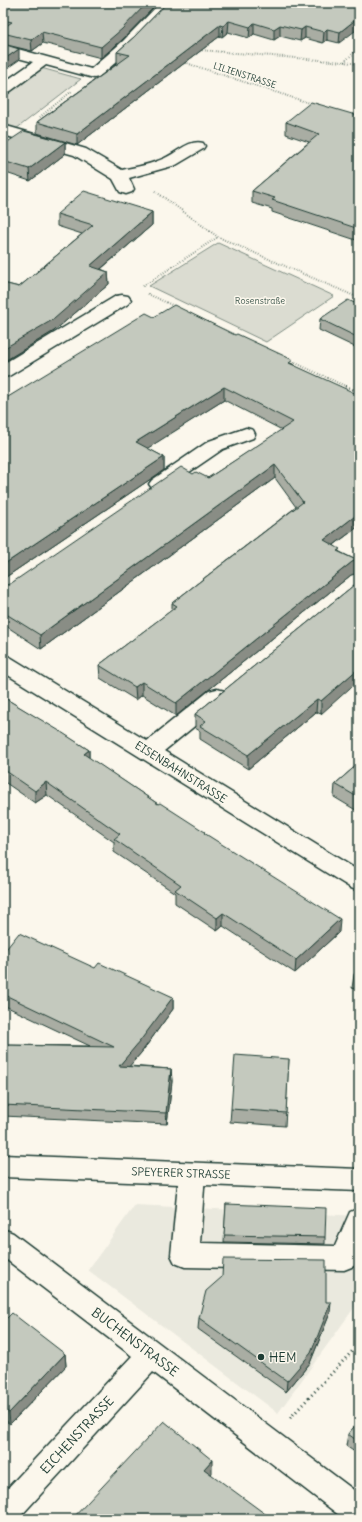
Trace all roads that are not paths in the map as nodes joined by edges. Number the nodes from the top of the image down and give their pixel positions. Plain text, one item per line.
1 (168, 3) edge
2 (3, 50) edge
3 (43, 61) junction
4 (3, 90) edge
5 (10, 132) edge
6 (197, 146) dead end
7 (122, 300) road end
8 (3, 372) edge
9 (246, 434) dead end
10 (145, 494) edge
11 (3, 662) edge
12 (229, 687) edge
13 (148, 752) junction
14 (359, 882) edge
15 (3, 1166) edge
16 (192, 1174) junction
17 (359, 1180) edge
18 (359, 1220) edge
19 (3, 1241) edge
20 (151, 1355) junction
21 (359, 1512) edge
22 (3, 1514) edge

1 - 3 street
2 - 3 street
3 - 4 street
5 - 6 street
7 - 8 street
9 - 10 street
11 - 13 street, EISENBAHNSTRASSE
12 - 13 street
13 - 14 street, EISENBAHNSTRASSE
15 - 16 street, SPEYERER STRASSE
16 - 17 street, SPEYERER STRASSE
16 - 18 street
19 - 20 street, BUCHENSTRASSE
20 - 21 street, BUCHENSTRASSE
20 - 22 street, EICHENSTRASSE

